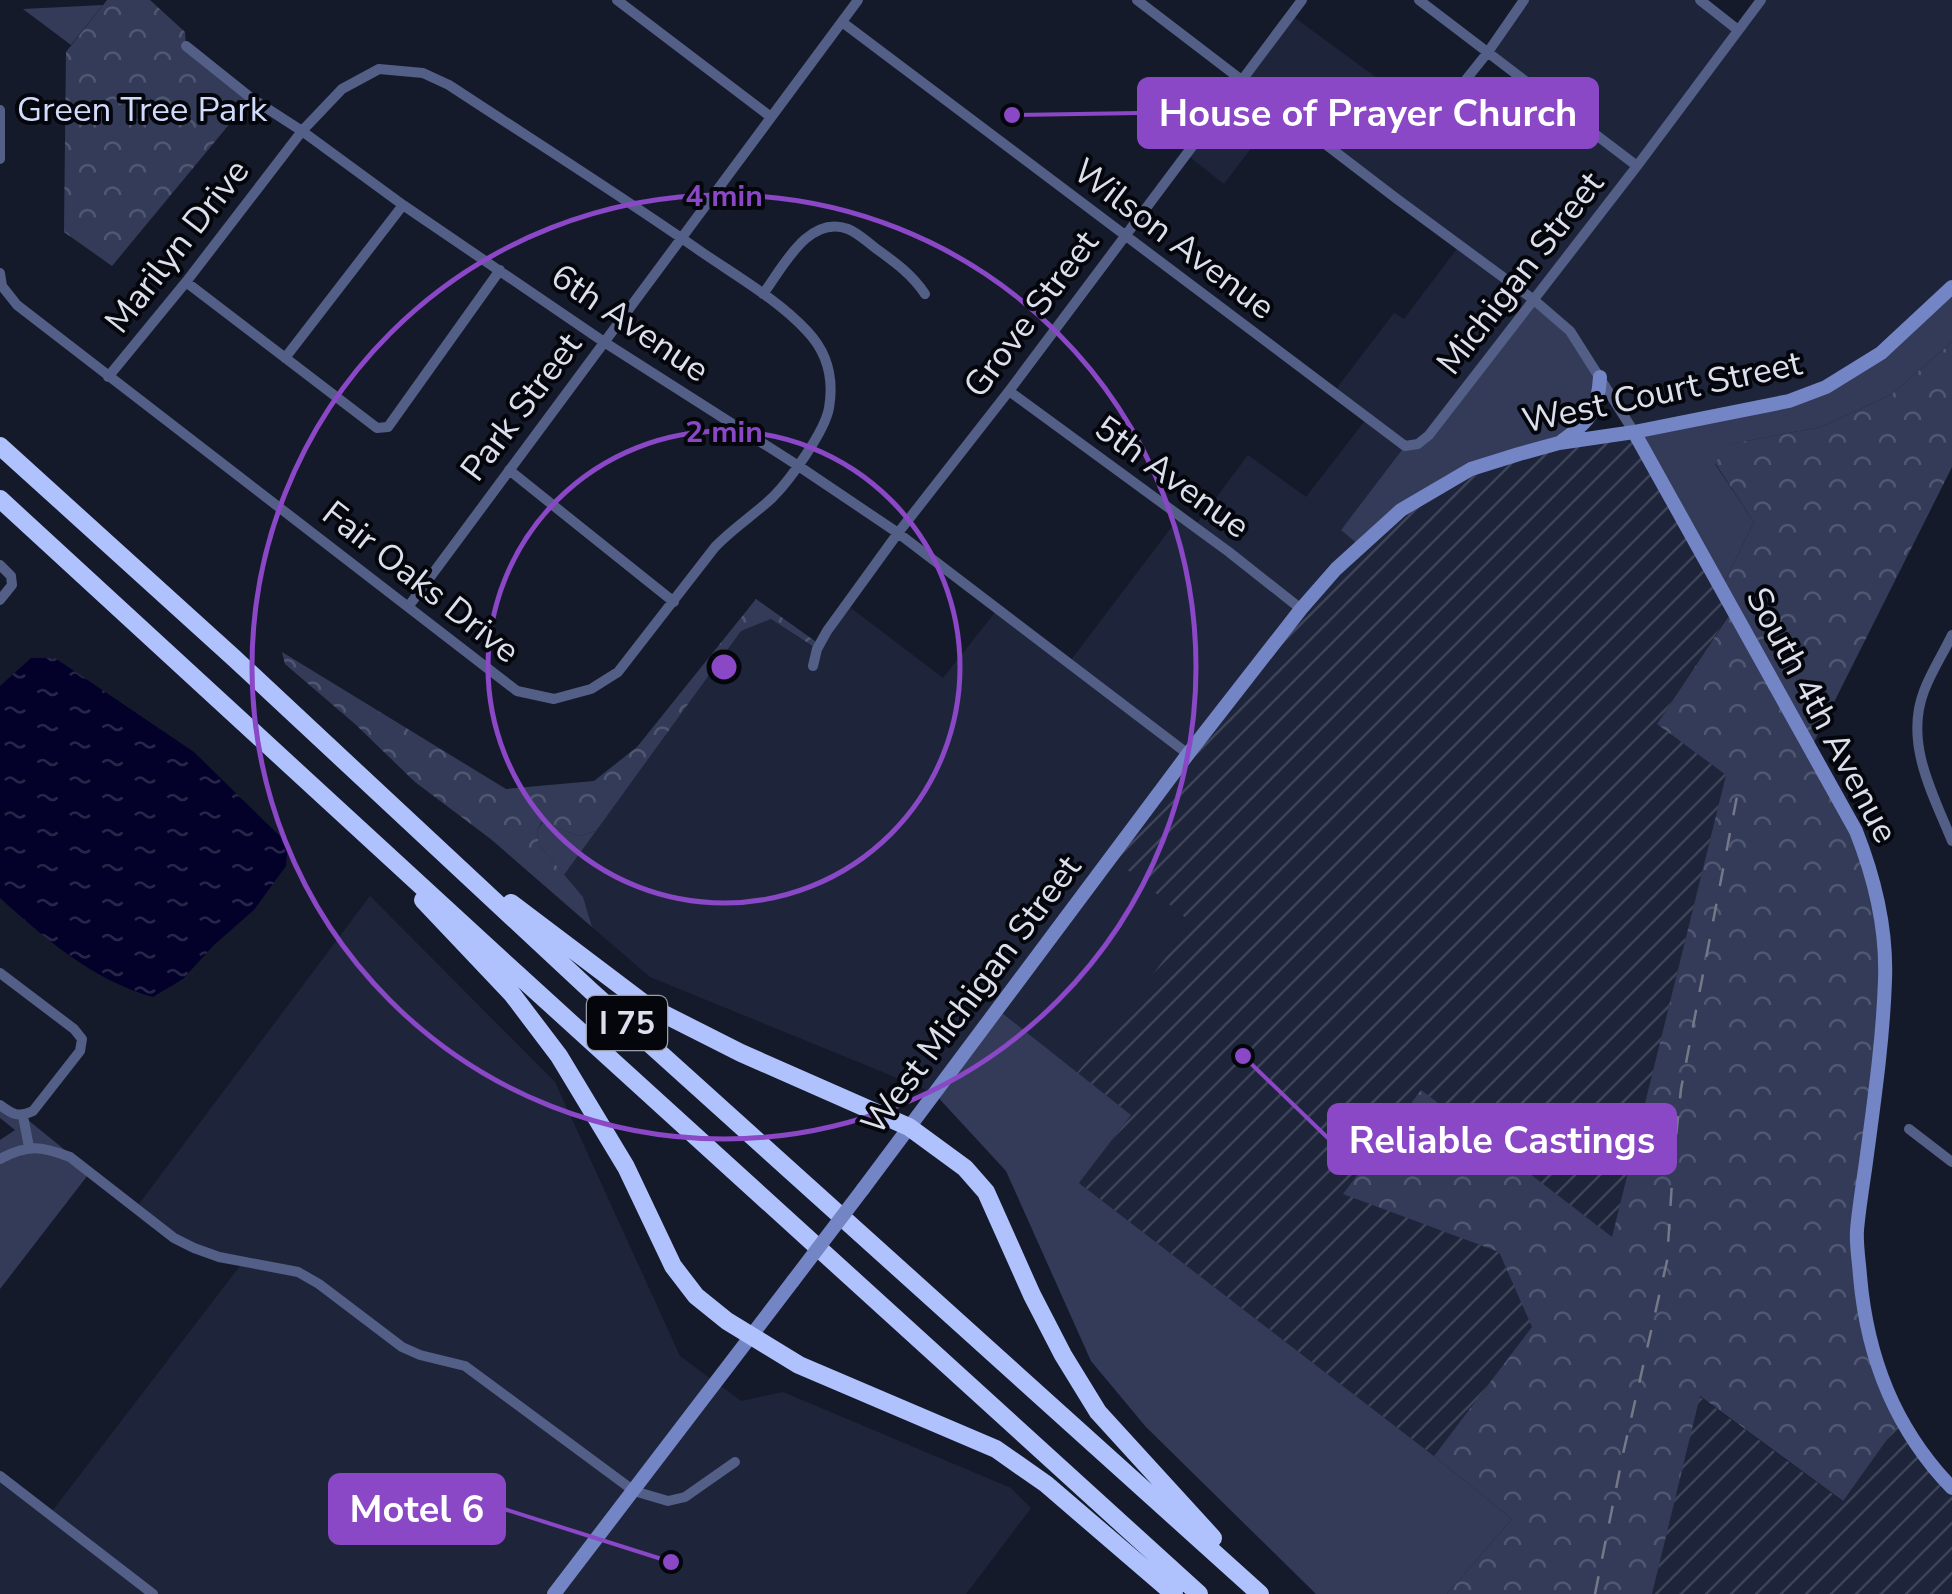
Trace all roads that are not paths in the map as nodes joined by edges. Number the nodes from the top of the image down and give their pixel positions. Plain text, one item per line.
1 (617, 0) edge
2 (858, 0) edge
3 (1137, 0) edge
4 (1302, 0) edge
5 (1420, 0) edge
6 (1524, 0) edge
7 (1700, 0) edge
8 (1761, 0) edge
9 (842, 22) junction
10 (1738, 30) junction
11 (186, 46) dead end
12 (1488, 52) junction
13 (1241, 80) junction
14 (1444, 106) dead end
15 (0, 110) edge
16 (771, 117) junction
17 (302, 131) junction
18 (0, 151) edge
19 (0, 159) edge
20 (1637, 166) junction
21 (403, 205) junction
22 (1124, 236) junction
23 (681, 238) junction
24 (500, 270) junction
25 (0, 273) edge
26 (186, 282) junction
27 (1952, 287) edge
28 (763, 294) junction
29 (925, 294) dead end
30 (1534, 300) junction
31 (604, 342) junction
32 (285, 358) junction
33 (108, 377) junction
34 (1600, 377) junction
35 (1009, 391) junction
36 (1634, 432) junction
37 (1429, 435) joint
38 (1558, 443) junction
39 (0, 446) edge
40 (797, 465) junction
41 (1471, 468) joint
42 (509, 470) junction
43 (0, 498) edge
44 (898, 534) junction
45 (0, 565) edge
46 (0, 600) edge
47 (674, 602) junction
48 (408, 606) junction
49 (1301, 608) junction
50 (1952, 635) edge
51 (813, 666) dead end
52 (1188, 754) junction
53 (363, 832) junction
54 (427, 838) junction
55 (1952, 841) edge
56 (0, 973) edge
57 (0, 1105) edge
58 (23, 1116) junction
59 (910, 1126) junction
60 (1909, 1129) dead end
61 (29, 1147) junction
62 (0, 1158) edge
63 (1952, 1162) edge
64 (750, 1335) junction
65 (735, 1462) dead end
66 (0, 1476) edge
67 (1952, 1488) edge
68 (634, 1491) junction
69 (153, 1594) edge
70 (554, 1594) edge
71 (1174, 1594) edge
72 (1199, 1594) edge
73 (1262, 1594) edge

1 - 16 street
2 - 9 street, Park Street
3 - 13 street, South 4th Avenue
4 - 13 street, Grove Street
5 - 12 street
6 - 12 street
7 - 10 street
8 - 10 street, Michigan Street
9 - 16 street, Park Street
9 - 22 street, Wilson Avenue
10 - 20 street, Michigan Street
11 - 17 street, 6th Avenue
12 - 14 street
12 - 20 street
13 - 22 street, Grove Street
13 - 30 street, South 4th Avenue
15 - 18 street
16 - 23 street, Park Street
17 - 21 street, 6th Avenue
17 - 23 street, Marilyn Drive
17 - 26 street, Marilyn Drive
18 - 19 street
20 - 30 street, Michigan Street
21 - 24 street, 6th Avenue
21 - 32 street
22 - 35 street, Grove Street
22 - 37 street, Wilson Avenue
23 - 28 street, Marilyn Drive
23 - 31 street, Park Street
24 - 31 street, 6th Avenue
24 - 32 street
25 - 33 street, Fair Oaks Drive
26 - 32 street
26 - 33 street, Marilyn Drive
27 - 36 main road, West Court Street
28 - 29 street
28 - 40 street, Marilyn Drive
30 - 34 street, South 4th Avenue
30 - 37 street, Michigan Street
31 - 40 street, 6th Avenue
31 - 42 street, Park Street
33 - 48 street, Fair Oaks Drive
34 - 36 street, South 4th Avenue
34 - 38 main road
35 - 44 street, Grove Street
35 - 49 street, 5th Avenue
36 - 38 main road, West Court Street
36 - 67 main road, South 4th Avenue
38 - 41 main road, West Court Street
39 - 54 highway, I 75
40 - 44 street, 6th Avenue
40 - 47 street, Fair Oaks Drive
41 - 49 main road, West Michigan Street
42 - 47 street
42 - 48 street, Park Street
43 - 53 highway, I 75
44 - 51 street, Grove Street
44 - 52 street, 6th Avenue
45 - 46 street
47 - 48 street, Fair Oaks Drive
49 - 52 main road, West Michigan Street
50 - 55 street
52 - 59 main road, West Michigan Street
53 - 64 highway
53 - 72 highway, I 75
54 - 59 highway
54 - 73 highway, I 75
56 - 58 street
57 - 58 street
58 - 61 street
59 - 64 main road, West Michigan Street, bridge
59 - 73 highway
60 - 63 street
61 - 62 street
61 - 68 street
64 - 68 main road, West Michigan Street
64 - 71 highway
65 - 68 street
66 - 69 street
68 - 70 main road, West Michigan Street

